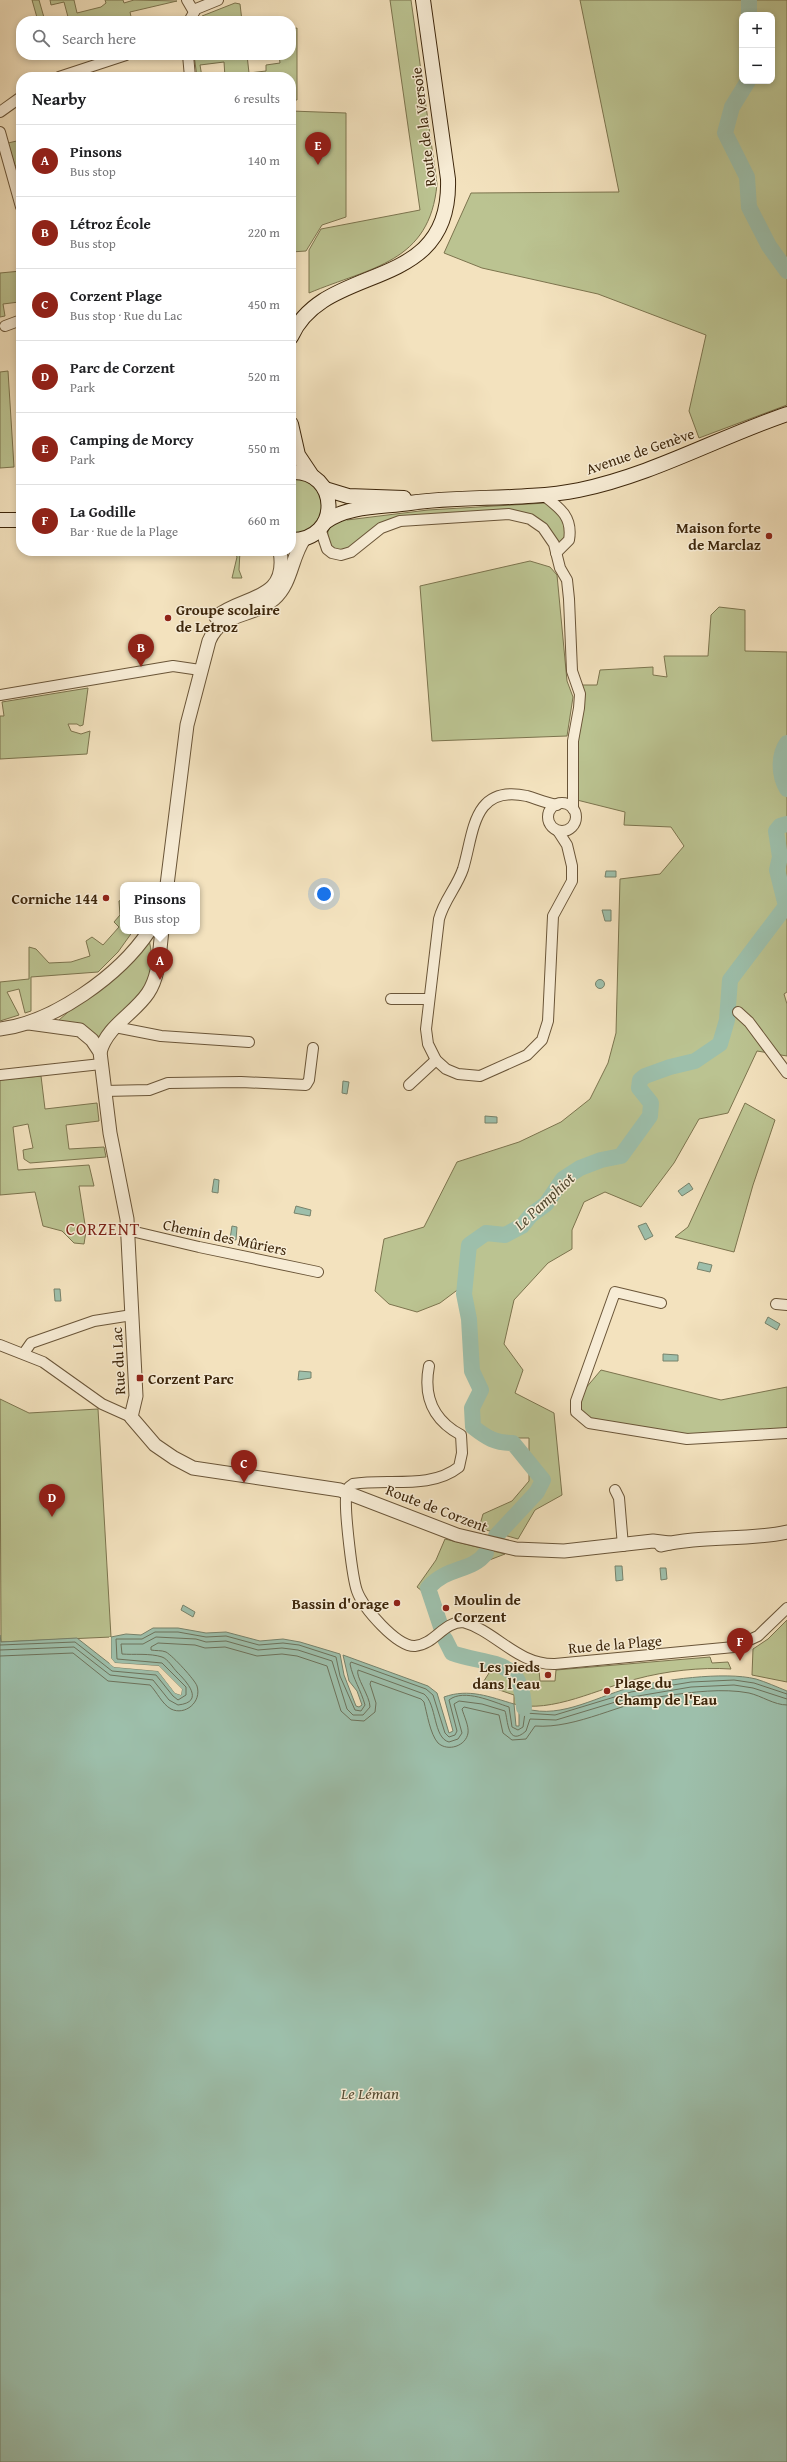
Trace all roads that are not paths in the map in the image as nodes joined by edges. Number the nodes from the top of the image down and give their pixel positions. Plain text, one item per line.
1 (187, 0) edge
2 (218, 0) edge
3 (424, 0) edge
4 (194, 12) junction
5 (191, 16) edge
6 (111, 60) edge
7 (188, 60) edge
8 (74, 72) edge
9 (190, 72) edge
10 (16, 101) edge
11 (0, 112) edge
12 (0, 132) edge
13 (16, 189) edge
14 (16, 322) edge
15 (5, 326) dead end
16 (296, 329) edge
17 (787, 414) edge
18 (296, 446) edge
19 (296, 472) edge
20 (312, 476) junction
21 (324, 489) junction
22 (542, 495) junction
23 (427, 501) junction
24 (16, 513) edge
25 (0, 514) edge
26 (0, 520) edge
27 (16, 520) edge
28 (323, 525) junction
29 (297, 539) edge
30 (556, 553) junction
31 (280, 556) edge
32 (293, 556) edge
33 (248, 607) junction
34 (196, 669) junction
35 (0, 696) edge
36 (572, 792) junction
37 (537, 800) junction
38 (559, 804) junction
39 (573, 809) junction
40 (548, 816) junction
41 (572, 828) junction
42 (558, 831) junction
43 (567, 845) junction
44 (166, 882) edge
45 (139, 934) edge
46 (155, 934) edge
47 (158, 934) edge
48 (113, 970) junction
49 (391, 999) dead end
50 (429, 999) junction
51 (738, 1012) dead end
52 (30, 1023) junction
53 (115, 1027) junction
54 (0, 1029) edge
55 (249, 1042) dead end
56 (313, 1048) dead end
57 (100, 1058) junction
58 (436, 1060) junction
59 (787, 1073) edge
60 (0, 1075) edge
61 (409, 1084) dead end
62 (104, 1091) junction
63 (127, 1230) junction
64 (318, 1272) dead end
65 (661, 1303) dead end
66 (776, 1304) dead end
67 (787, 1305) edge
68 (132, 1315) junction
69 (0, 1345) edge
70 (24, 1353) junction
71 (429, 1366) dead end
72 (131, 1417) junction
73 (787, 1433) edge
74 (615, 1490) dead end
75 (348, 1492) junction
76 (786, 1532) edge
77 (623, 1545) junction
78 (787, 1608) edge

1 - 4 street
2 - 4 street
3 - 16 main road, Route de la Versoie
4 - 5 street
6 - 8 street
7 - 9 street
10 - 11 street
12 - 13 street
14 - 15 street
17 - 22 main road, Avenue de Genève
18 - 20 main road
19 - 20 main road
20 - 21 main road
21 - 23 main road, Avenue de Genève
21 - 28 main road
22 - 23 main road, Avenue de Genève
22 - 30 street
23 - 28 main road, Avenue de Genève
24 - 25 main road
26 - 27 main road
28 - 29 main road, Avenue de Genève
28 - 30 street
30 - 36 street
31 - 33 street
32 - 33 street
33 - 34 street
34 - 35 street
34 - 44 street
36 - 38 street
36 - 39 street
37 - 38 street
37 - 40 street
37 - 50 street
38 - 39 street
38 - 40 street
39 - 41 street
40 - 42 street
41 - 42 street
41 - 43 street
42 - 43 street
43 - 58 street
45 - 48 street
46 - 48 street
47 - 53 street
48 - 52 street
49 - 50 street
50 - 58 street
51 - 59 street
52 - 54 street
52 - 57 street
53 - 55 street
53 - 57 street
56 - 62 street
57 - 60 street
57 - 62 street, Rue du Lac
58 - 61 street
62 - 63 street, Rue du Lac
63 - 64 street, Chemin des Mûriers
63 - 68 street, Rue du Lac
65 - 73 street
66 - 67 street
68 - 70 street
68 - 72 street, Rue du Lac
69 - 70 street
70 - 72 street
71 - 75 street
72 - 75 street
74 - 77 street
75 - 77 street, Route de Corzent
75 - 78 street, Rue de la Plage
76 - 77 street, Route de Corzent

